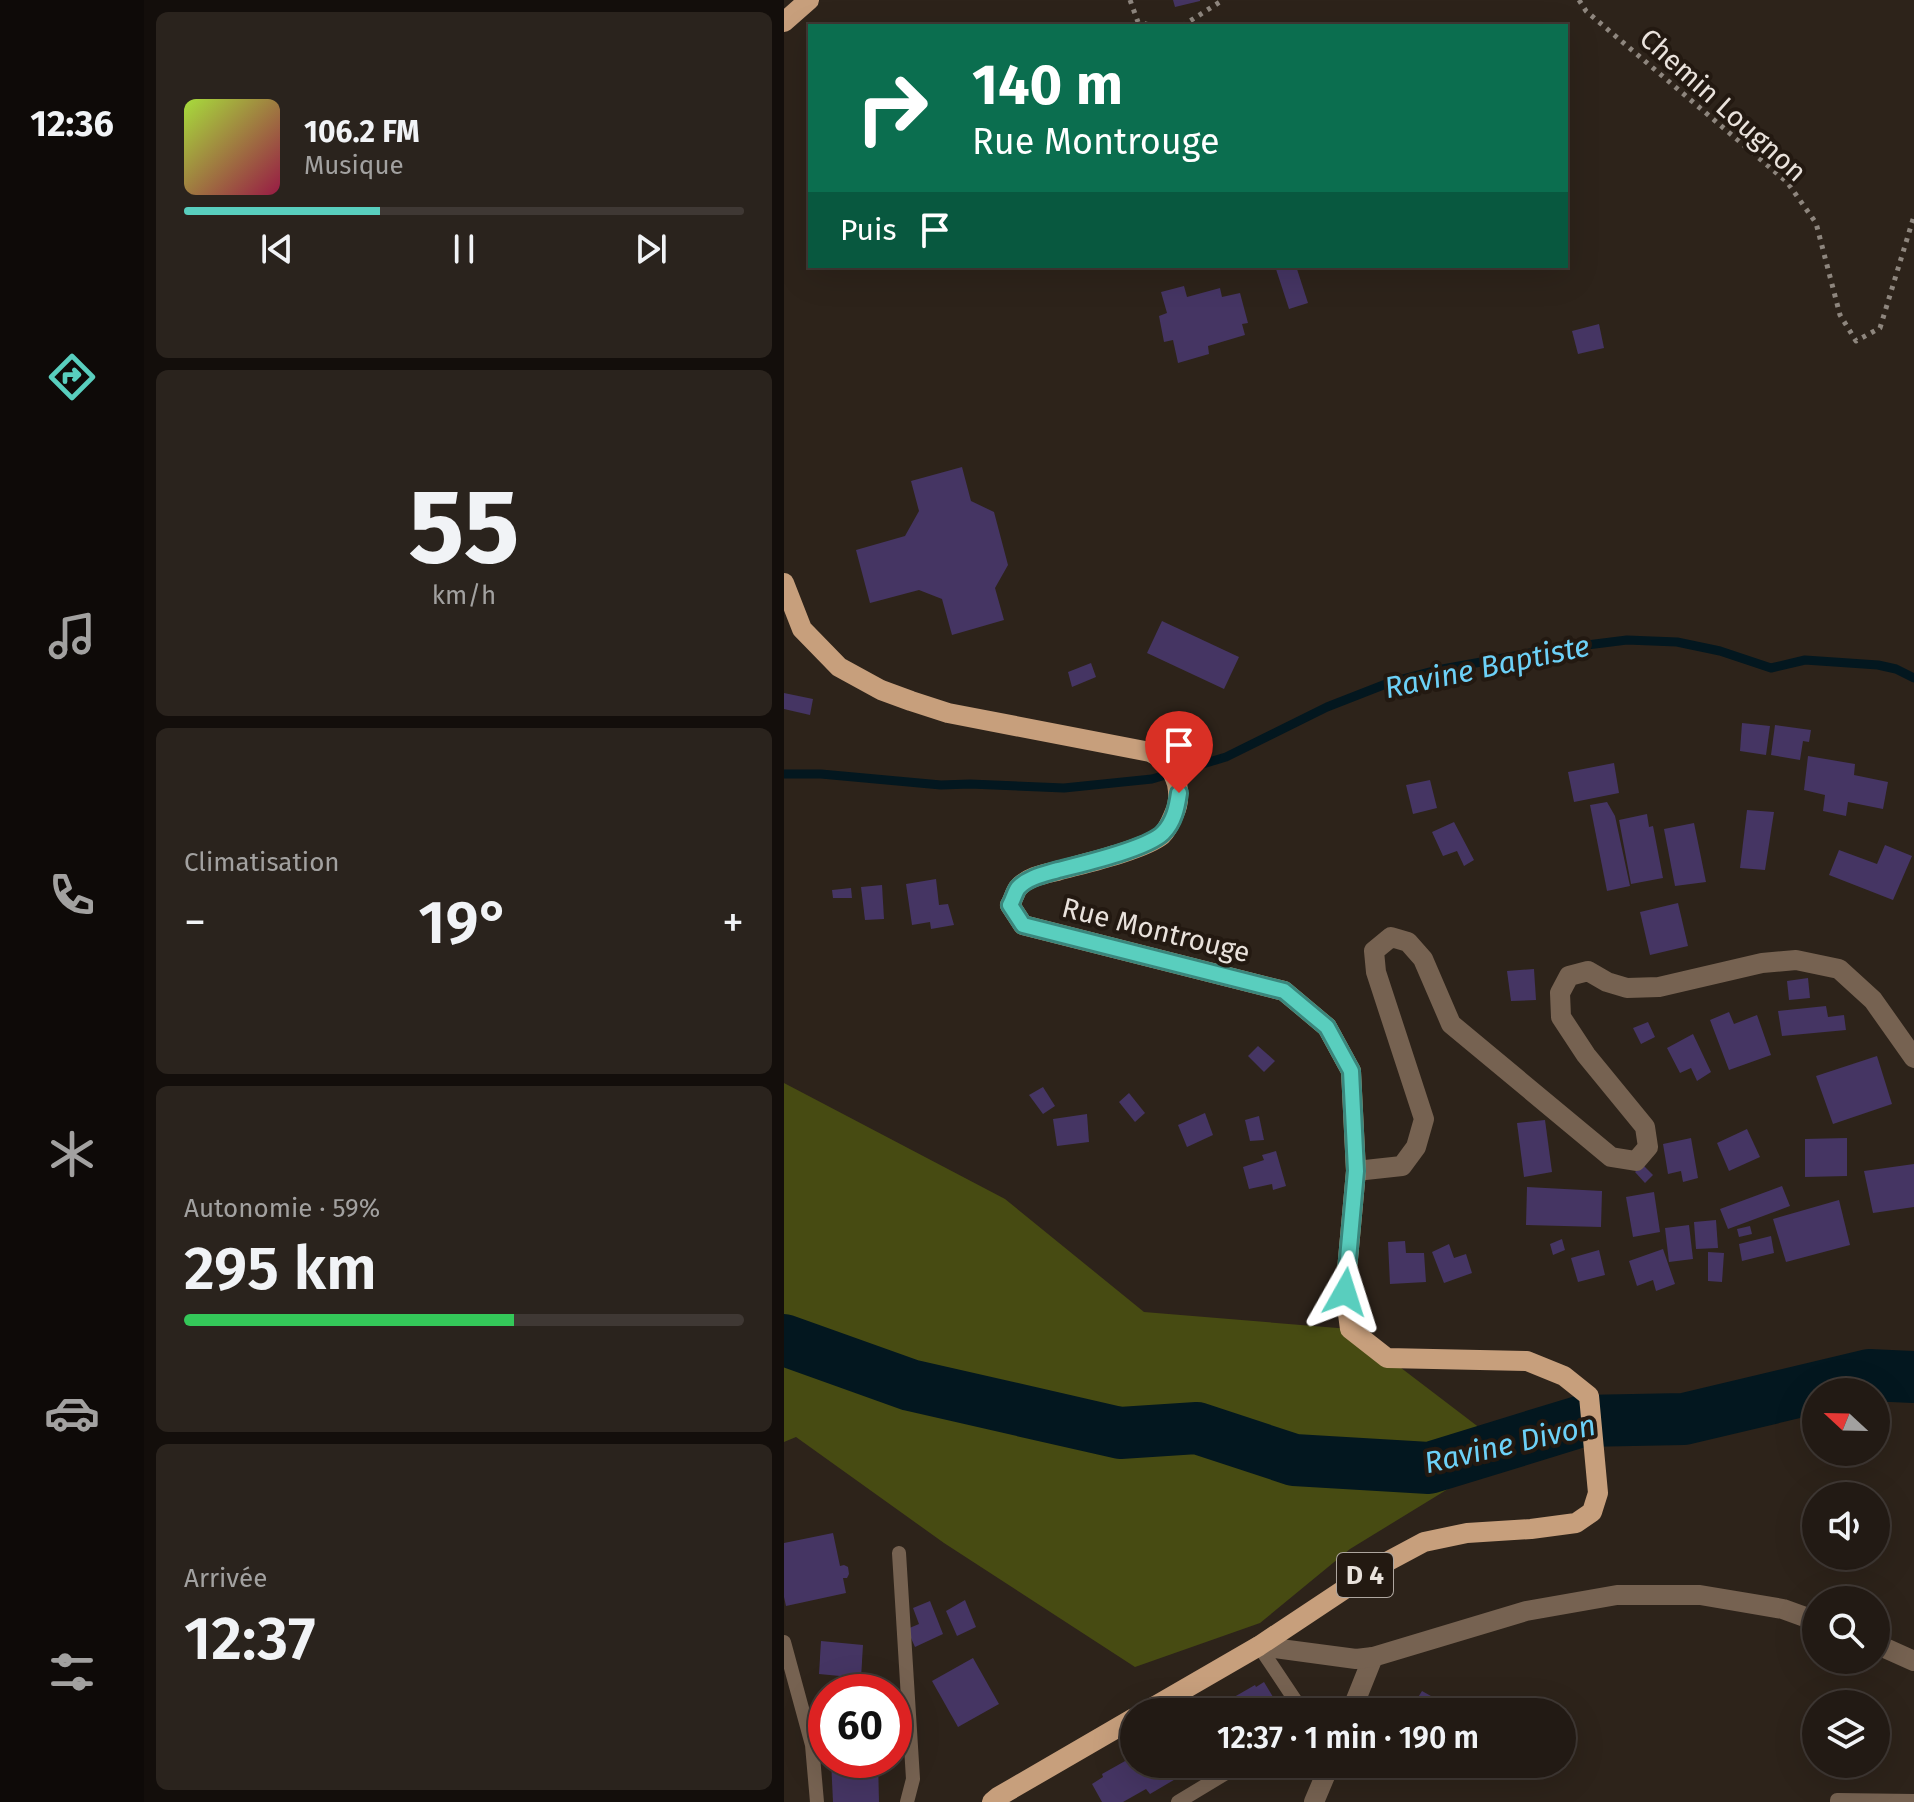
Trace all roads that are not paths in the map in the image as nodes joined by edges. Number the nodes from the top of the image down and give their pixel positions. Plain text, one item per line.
1 (809, 0) edge
2 (784, 22) edge
3 (784, 583) edge
4 (1914, 1058) edge
5 (1356, 1171) junction
6 (899, 1553) dead end
7 (1802, 1616) edge
8 (784, 1642) edge
9 (1259, 1646) junction
10 (1890, 1650) edge
11 (1373, 1657) junction
12 (1914, 1661) edge
13 (1169, 1698) edge
14 (1294, 1698) edge
15 (1357, 1698) edge
16 (1120, 1726) edge
17 (1218, 1778) edge
18 (1324, 1778) edge
19 (1914, 1801) edge
20 (817, 1802) edge
21 (907, 1802) edge
22 (992, 1802) edge
23 (1178, 1802) edge
24 (1314, 1802) edge
25 (1837, 1802) edge

1 - 2 main road
3 - 5 main road, Rue Montrouge / D 4
4 - 5 street
5 - 9 main road, Rue Montrouge / D 4
6 - 21 lane
7 - 11 street
8 - 20 lane
9 - 11 street
9 - 13 main road, Rue Montrouge / D 4
9 - 14 lane
10 - 12 street
11 - 15 street
16 - 22 main road
17 - 23 lane
18 - 24 street
19 - 25 lane

